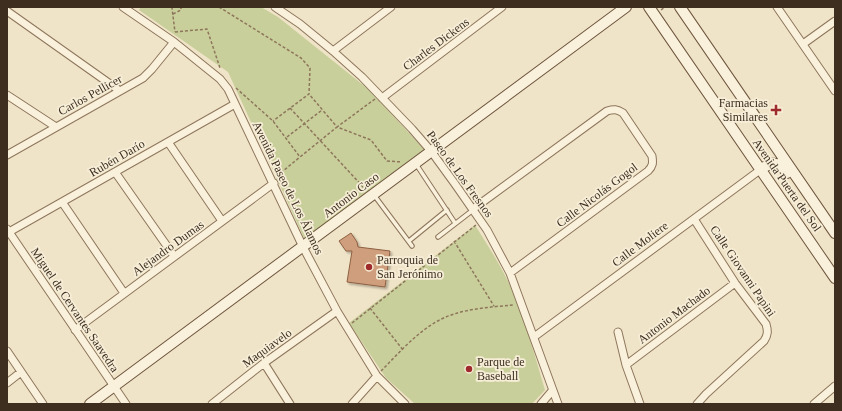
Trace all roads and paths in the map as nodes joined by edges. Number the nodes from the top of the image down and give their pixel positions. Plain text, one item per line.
1 (173, 7) edge
2 (181, 7) edge
3 (219, 7) edge
4 (391, 7) edge
5 (502, 7) edge
6 (626, 7) edge
7 (649, 7) edge
8 (680, 7) edge
9 (777, 7) edge
10 (126, 8) edge
11 (280, 8) edge
12 (7, 11) edge
13 (173, 14) junction
14 (835, 21) edge
15 (175, 32) junction
16 (174, 42) junction
17 (803, 44) junction
18 (333, 51) junction
19 (220, 68) dead end
20 (235, 88) dead end
21 (120, 91) junction
22 (835, 91) edge
23 (308, 94) junction
24 (7, 95) edge
25 (382, 98) junction
26 (235, 104) junction
27 (290, 108) junction
28 (322, 110) junction
29 (273, 121) junction
30 (304, 124) junction
31 (56, 127) junction
32 (337, 127) junction
33 (286, 137) junction
34 (319, 140) junction
35 (168, 142) junction
36 (431, 151) junction
37 (7, 155) edge
38 (300, 157) junction
39 (402, 162) dead end
40 (415, 164) junction
41 (760, 170) junction
42 (115, 172) junction
43 (273, 182) junction
44 (372, 195) junction
45 (62, 202) junction
46 (473, 209) junction
47 (447, 210) junction
48 (823, 217) junction
49 (694, 219) junction
50 (222, 221) junction
51 (481, 221) junction
52 (456, 222) junction
53 (834, 229) edge
54 (8, 231) edge
55 (438, 237) dead end
56 (409, 241) junction
57 (454, 241) junction
58 (412, 246) dead end
59 (303, 247) junction
60 (174, 256) junction
61 (510, 273) junction
62 (835, 278) edge
63 (735, 282) junction
64 (124, 293) junction
65 (522, 304) junction
66 (494, 306) junction
67 (370, 308) junction
68 (337, 311) junction
69 (346, 326) junction
70 (75, 330) junction
71 (618, 332) dead end
72 (534, 337) junction
73 (402, 350) junction
74 (7, 351) edge
75 (264, 363) junction
76 (626, 365) junction
77 (21, 372) junction
78 (377, 376) junction
79 (7, 383) edge
80 (114, 386) junction
81 (835, 386) edge
82 (552, 391) junction
83 (43, 404) edge
84 (90, 404) edge
85 (126, 404) edge
86 (212, 404) edge
87 (290, 404) edge
88 (352, 404) edge
89 (405, 404) edge
90 (541, 404) edge
91 (558, 404) edge
92 (640, 404) edge
93 (697, 404) edge
94 (814, 404) edge

1 - 13 path
2 - 13 path
3 - 23 path
4 - 18 street
5 - 25 street, Charles Dickens
6 - 36 main road, Antonio Caso
7 - 41 main road, Avenida Puerta del Sol
8 - 48 main road, Avenida Puerta del Sol
9 - 17 street
10 - 16 street, Avenida Paseo de Los Álamos
11 - 18 street, Paseo de Los Fresnos
12 - 21 street
13 - 15 path
14 - 17 street
15 - 16 path
15 - 19 path
16 - 21 street, Carlos Pellicer
16 - 26 street, Avenida Paseo de Los Álamos
17 - 22 street
18 - 25 street, Paseo de Los Fresnos
20 - 29 path
21 - 31 street, Carlos Pellicer
23 - 27 path
23 - 28 path
24 - 31 street
25 - 32 path
25 - 36 street, Paseo de Los Fresnos
26 - 35 street, Rubén Darío
26 - 43 street, Avenida Paseo de Los Álamos
27 - 29 path
27 - 30 path
28 - 30 path
28 - 32 path
29 - 33 path
30 - 33 path
30 - 34 path
31 - 37 street, Carlos Pellicer
32 - 34 path
32 - 39 path
33 - 38 path
34 - 38 path
34 - 44 path
35 - 42 street, Rubén Darío
35 - 50 street
36 - 40 main road, Antonio Caso
36 - 46 street, Paseo de Los Fresnos
38 - 43 path
40 - 44 main road, Antonio Caso
40 - 47 lane
41 - 48 main road
41 - 49 street, Calle Moliere
41 - 62 main road, Avenida Puerta del Sol
42 - 45 street, Rubén Darío
42 - 60 street
43 - 50 street, Alejandro Dumas
43 - 59 street, Avenida Paseo de Los Álamos
44 - 56 lane
44 - 59 main road, Antonio Caso
45 - 54 street, Rubén Darío
45 - 64 street
46 - 51 street, Paseo de Los Fresnos
46 - 52 lane
46 - 61 street, Calle Nicolás Gogol
47 - 52 lane
47 - 56 lane
48 - 53 main road, Avenida Puerta del Sol
49 - 63 street, Calle Giovanni Papini
49 - 72 street, Calle Moliere
50 - 60 street, Alejandro Dumas
51 - 57 path
51 - 61 street, Paseo de Los Fresnos
52 - 55 lane
54 - 70 street, Miguel de Cervantes Saavedra
56 - 58 lane
57 - 66 path
57 - 67 path
59 - 68 street, Avenida Paseo de Los Álamos
59 - 80 main road, Antonio Caso
60 - 64 street, Alejandro Dumas
61 - 65 street, Paseo de Los Fresnos
63 - 76 street, Antonio Machado
63 - 93 street, Calle Giovanni Papini
64 - 70 street, Alejandro Dumas
65 - 66 path
65 - 72 street, Paseo de Los Fresnos
66 - 73 path
67 - 69 path
67 - 73 path
68 - 69 street, Avenida Paseo de Los Álamos
68 - 75 street, Maquiavelo
69 - 78 street, Avenida Paseo de Los Álamos
70 - 80 street, Miguel de Cervantes Saavedra
71 - 76 street, Antonio Machado
72 - 82 street, Paseo de Los Fresnos
73 - 78 path
74 - 77 street
75 - 86 street, Maquiavelo
75 - 87 street
76 - 92 street, Antonio Machado
77 - 79 street
77 - 83 street
78 - 88 street
78 - 89 street, Avenida Paseo de Los Álamos
80 - 84 main road, Antonio Caso
80 - 85 street, Miguel de Cervantes Saavedra
81 - 94 street
82 - 90 street
82 - 91 street, Paseo de Los Fresnos

